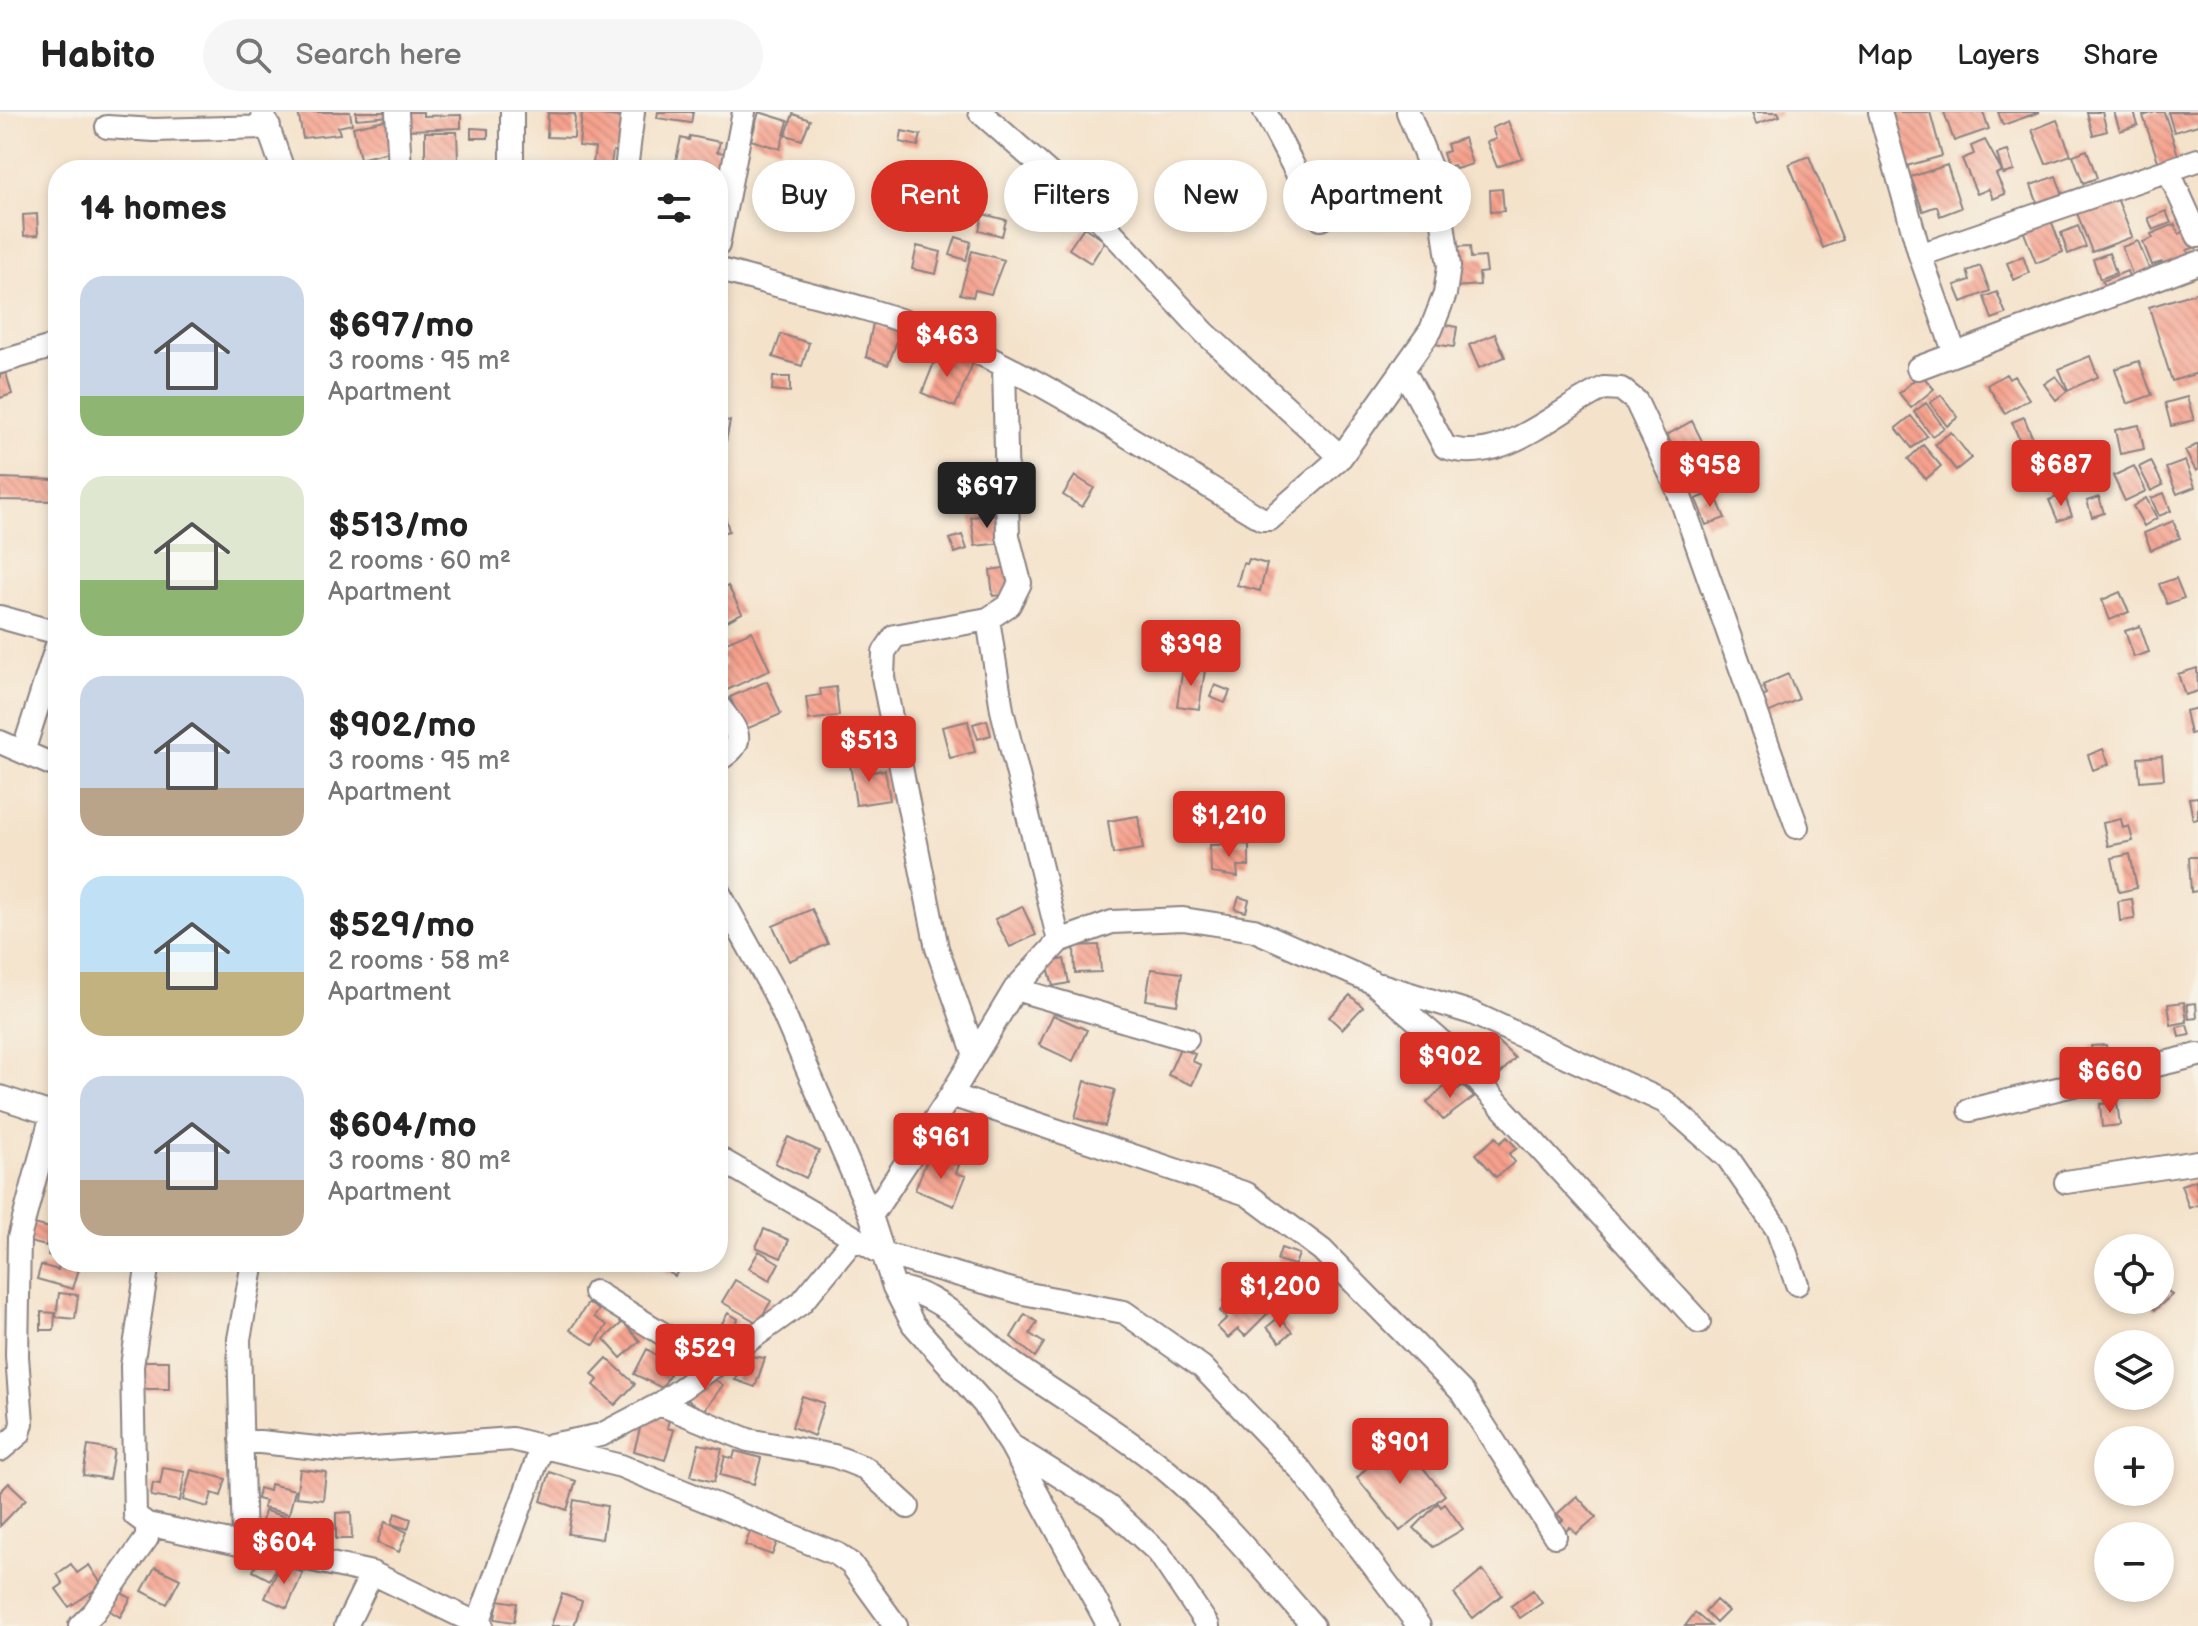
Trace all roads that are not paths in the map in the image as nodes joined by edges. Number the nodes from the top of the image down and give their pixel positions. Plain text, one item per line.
1 (397, 112) edge
2 (512, 112) edge
3 (633, 112) edge
4 (744, 112) edge
5 (980, 112) edge
6 (1265, 112) edge
7 (1408, 112) edge
8 (1880, 112) edge
9 (265, 120) edge
10 (107, 127) dead end
11 (279, 160) edge
12 (399, 160) edge
13 (512, 160) edge
14 (627, 160) edge
15 (1290, 160) edge
16 (2198, 160) edge
17 (2168, 170) junction
18 (728, 194) edge
19 (2198, 236) edge
20 (1920, 255) junction
21 (2198, 263) edge
22 (728, 272) edge
23 (48, 348) edge
24 (1955, 354) junction
25 (0, 362) edge
26 (1004, 366) junction
27 (1918, 368) dead end
28 (1403, 369) junction
29 (1341, 457) junction
30 (0, 617) edge
31 (988, 619) junction
32 (48, 630) edge
33 (48, 673) edge
34 (728, 719) edge
35 (0, 742) edge
36 (23, 752) junction
37 (728, 754) edge
38 (48, 763) edge
39 (1797, 827) dead end
40 (728, 909) edge
41 (1059, 941) junction
42 (1372, 982) junction
43 (1015, 989) junction
44 (1187, 1039) dead end
45 (975, 1055) junction
46 (2198, 1055) edge
47 (951, 1095) junction
48 (0, 1097) edge
49 (1970, 1110) dead end
50 (48, 1113) edge
51 (48, 1139) edge
52 (2198, 1162) edge
53 (728, 1164) edge
54 (2066, 1182) dead end
55 (871, 1216) junction
56 (854, 1239) junction
57 (881, 1253) junction
58 (146, 1272) edge
59 (251, 1272) edge
60 (1797, 1284) dead end
61 (894, 1287) junction
62 (595, 1292) dead end
63 (1699, 1322) dead end
64 (8, 1356) edge
65 (715, 1366) junction
66 (660, 1404) junction
67 (241, 1440) junction
68 (1011, 1445) junction
69 (542, 1447) junction
70 (0, 1450) edge
71 (908, 1507) dead end
72 (147, 1524) junction
73 (1555, 1536) dead end
74 (244, 1545) junction
75 (372, 1573) junction
76 (80, 1626) edge
77 (346, 1626) edge
78 (479, 1626) edge
79 (896, 1626) edge
80 (1109, 1626) edge
81 (1208, 1626) edge
82 (1313, 1626) edge
83 (1419, 1626) edge

1 - 12 street
2 - 13 street
3 - 14 street
4 - 18 street
5 - 29 street
6 - 15 street
7 - 28 street
8 - 20 street
9 - 10 street
9 - 11 street
16 - 17 street
17 - 19 street
17 - 20 street
20 - 24 street
21 - 24 street
22 - 26 street
23 - 25 street
24 - 27 street
26 - 29 street
26 - 31 street
28 - 29 street
28 - 39 street
30 - 32 street
31 - 41 street
31 - 45 street
33 - 36 street
34 - 37 street
35 - 36 street
36 - 38 street
40 - 55 street
41 - 42 street
41 - 43 street
42 - 60 street
42 - 63 street
43 - 44 street
43 - 45 street
45 - 47 street
46 - 49 street
47 - 55 street
47 - 73 street
48 - 50 street
51 - 64 street
52 - 54 street
53 - 56 street
55 - 57 street
56 - 57 street
56 - 65 street
57 - 61 street
57 - 83 street
58 - 72 street
59 - 67 street
61 - 68 street
61 - 82 street
62 - 65 street
64 - 70 street
65 - 66 street
66 - 69 street
66 - 71 street
67 - 69 street
67 - 74 street
68 - 80 street
68 - 81 street
69 - 78 street
69 - 79 street
72 - 74 street
72 - 76 street
74 - 75 street
75 - 77 street
75 - 78 street

